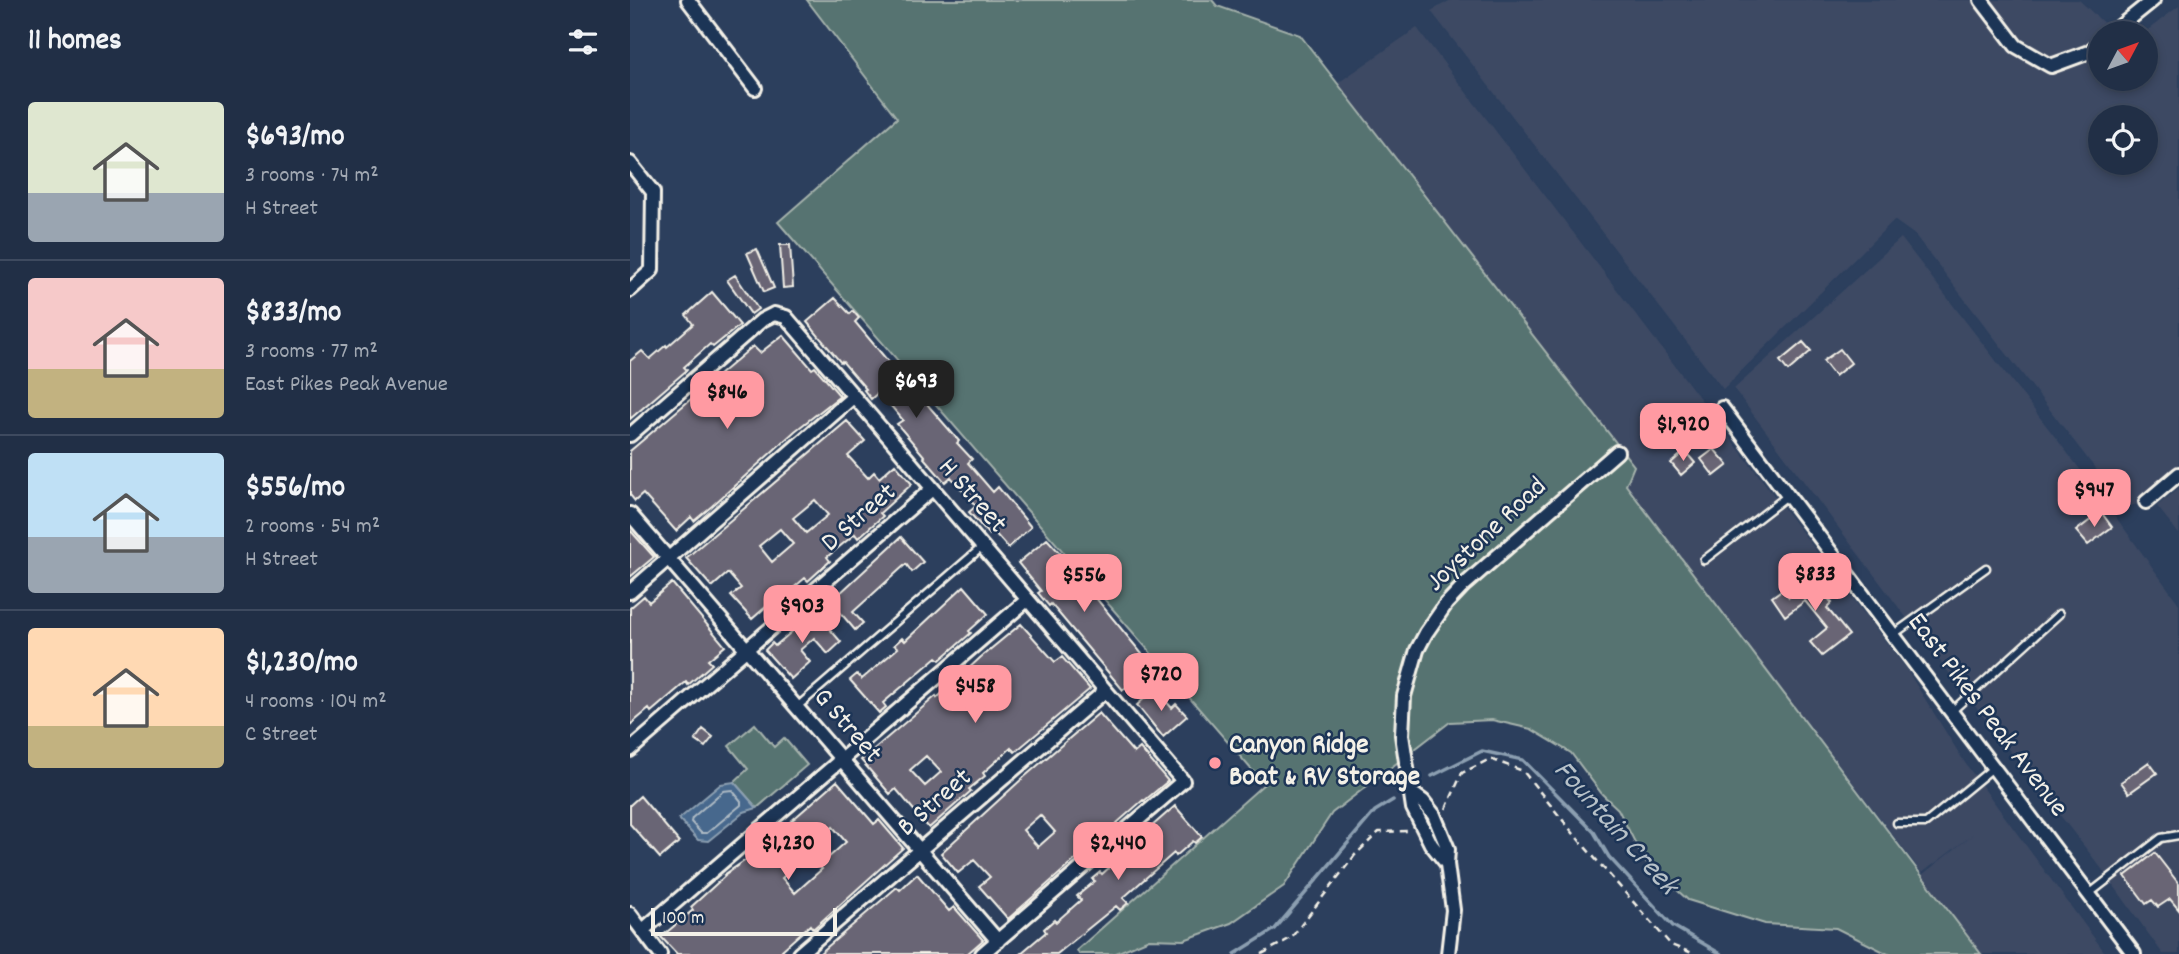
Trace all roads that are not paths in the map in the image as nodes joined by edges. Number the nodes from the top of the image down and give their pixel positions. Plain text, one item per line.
1 (688, 0) edge
2 (1981, 0) edge
3 (2153, 0) edge
4 (2127, 21) edge
5 (2088, 52) edge
6 (755, 88) dead end
7 (630, 163) edge
8 (630, 290) edge
9 (853, 397) junction
10 (1722, 408) dead end
11 (630, 435) edge
12 (1617, 452) dead end
13 (2179, 474) edge
14 (932, 489) junction
15 (1789, 495) junction
16 (2146, 502) dead end
17 (630, 514) edge
18 (982, 547) junction
19 (668, 558) junction
20 (1704, 560) dead end
21 (1986, 568) dead end
22 (630, 592) edge
23 (1027, 600) junction
24 (2059, 614) dead end
25 (1894, 634) junction
26 (747, 649) junction
27 (1105, 691) junction
28 (797, 707) junction
29 (1952, 711) junction
30 (630, 750) edge
31 (842, 759) junction
32 (1994, 768) junction
33 (1897, 823) dead end
34 (2179, 835) edge
35 (920, 850) junction
36 (2089, 894) junction
37 (630, 914) edge
38 (643, 930) junction
39 (998, 941) junction
40 (660, 954) edge
41 (799, 954) edge
42 (982, 954) edge
43 (1448, 954) edge
44 (2134, 954) edge

1 - 6 street
2 - 5 street
3 - 4 street
7 - 8 street
9 - 11 street, H Street
9 - 14 street, H Street
9 - 19 street
10 - 15 street, East Pikes Peak Avenue
12 - 43 street, Joystone Road
13 - 16 street
14 - 18 street, H Street
14 - 26 street, D Street
15 - 20 lane
15 - 25 street, East Pikes Peak Avenue
17 - 19 street, G Street
18 - 23 street, H Street
18 - 28 lane
19 - 22 street
19 - 26 street, G Street
21 - 25 lane
23 - 27 street, H Street
23 - 31 street
24 - 29 lane
25 - 29 street, East Pikes Peak Avenue
26 - 28 street, G Street
26 - 30 street, D Street
27 - 35 street, B Street
27 - 39 street, H Street
28 - 31 street, G Street
29 - 32 street, East Pikes Peak Avenue
31 - 35 street, G Street
31 - 38 street
32 - 33 lane
32 - 36 street, East Pikes Peak Avenue
34 - 36 lane
35 - 39 street, G Street
35 - 41 street, B Street
36 - 44 street, East Pikes Peak Avenue
37 - 38 street
38 - 40 street
39 - 42 street

